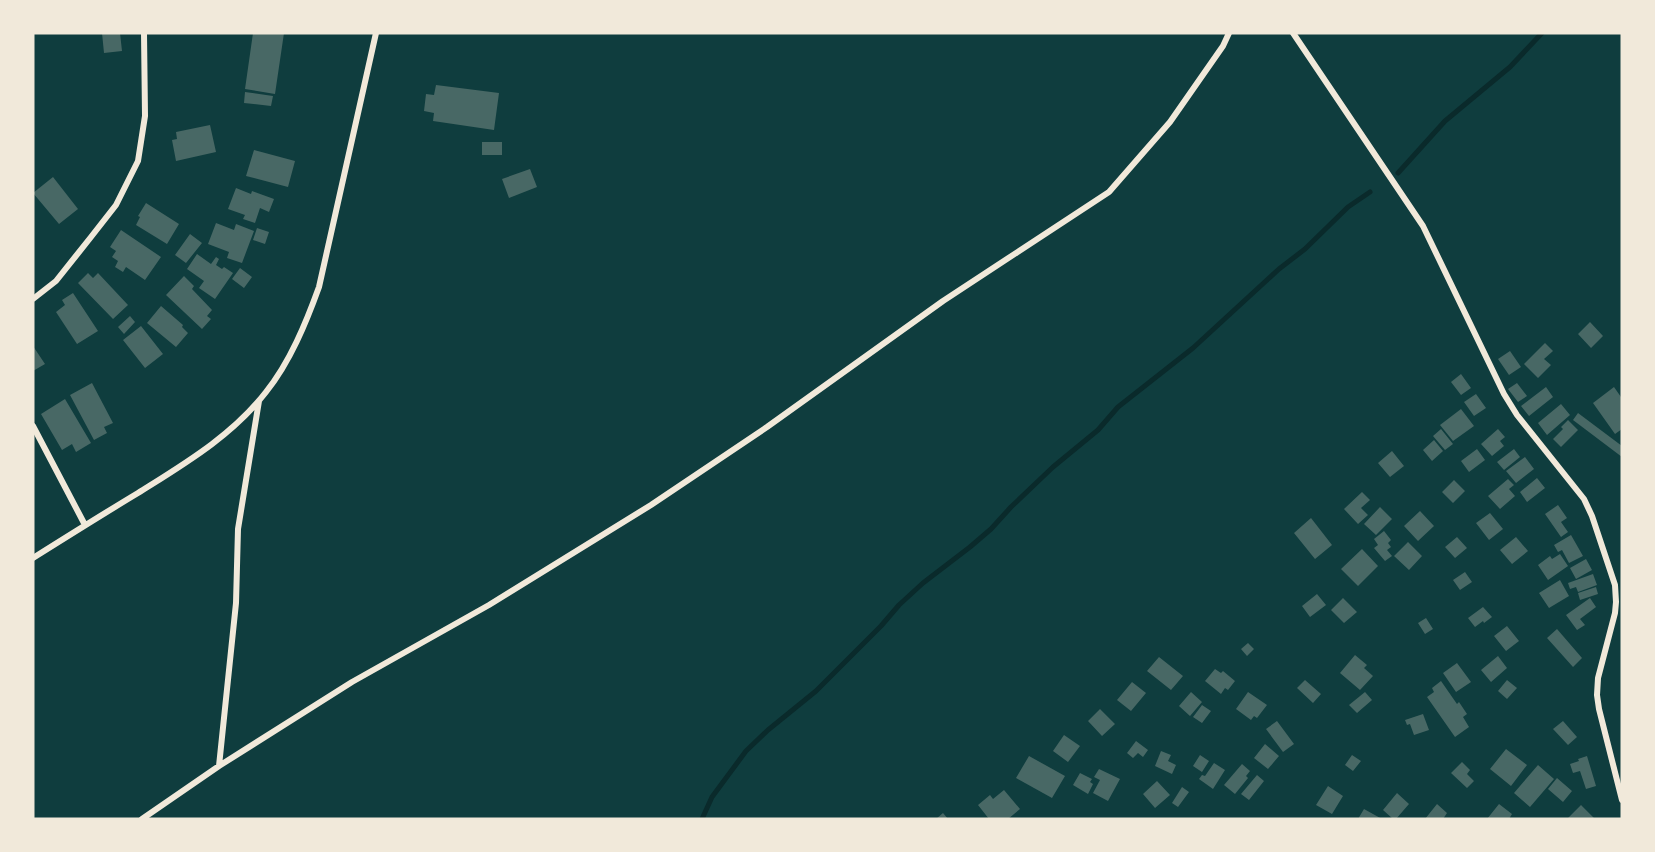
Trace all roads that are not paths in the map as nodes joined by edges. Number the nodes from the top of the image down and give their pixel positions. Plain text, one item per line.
1 (144, 33) edge
2 (376, 33) edge
3 (1229, 33) edge
4 (1293, 33) edge
5 (33, 299) edge
6 (259, 401) junction
7 (33, 426) edge
8 (85, 525) junction
9 (33, 558) edge
10 (219, 766) junction
11 (1622, 800) edge
12 (142, 819) edge

1 - 5 street
2 - 6 street
3 - 10 street
4 - 11 street
6 - 8 street
6 - 10 street
7 - 8 street
8 - 9 street
10 - 12 street

